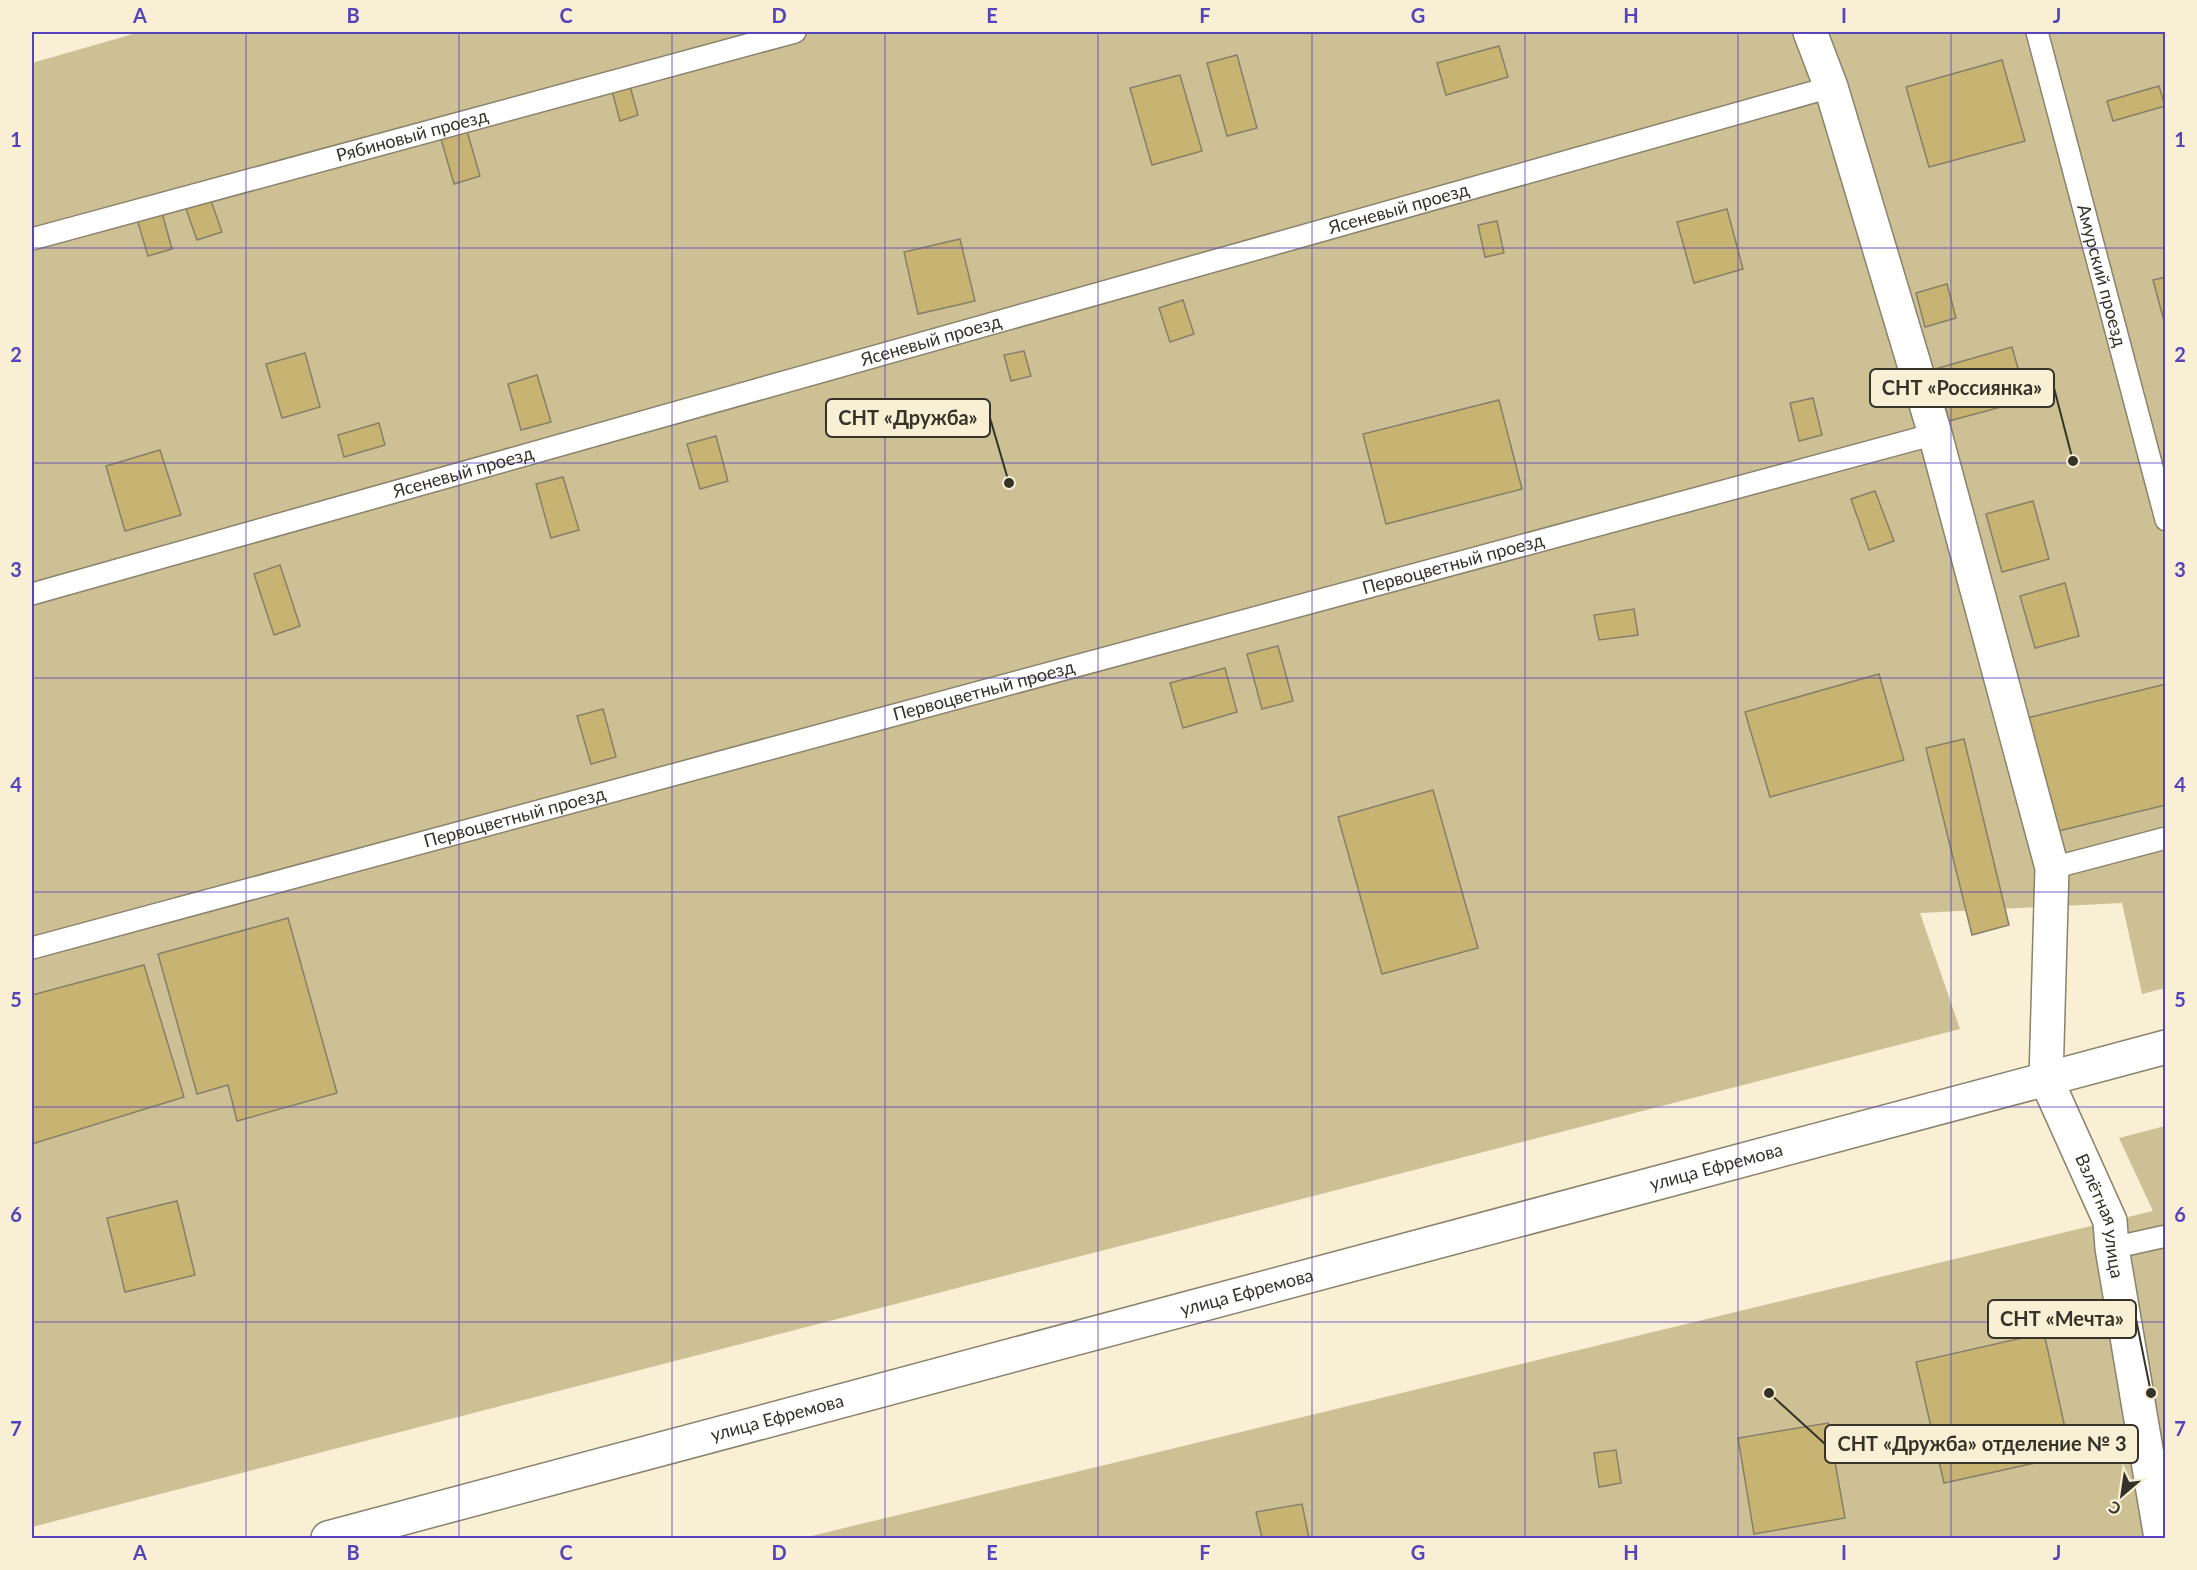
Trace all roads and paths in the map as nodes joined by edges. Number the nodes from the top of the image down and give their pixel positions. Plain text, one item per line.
1 (795, 32) edge
2 (1810, 32) edge
3 (2037, 32) edge
4 (1831, 87) junction
5 (32, 239) edge
6 (1935, 434) junction
7 (2166, 520) edge
8 (32, 594) edge
9 (2166, 838) edge
10 (2052, 868) junction
11 (32, 948) edge
12 (2166, 1047) edge
13 (2046, 1079) junction
14 (2166, 1236) edge
15 (2112, 1248) junction
16 (328, 1539) edge
17 (2161, 1539) edge

1 - 5 lane, Рябиновый проезд
2 - 4 main road
3 - 7 lane, Амурский проезд
4 - 6 main road
4 - 8 lane, Ясеневый проезд
6 - 10 main road
6 - 11 lane, Первоцветный проезд
9 - 10 lane
10 - 13 main road
12 - 13 main road, улица Ефремова
13 - 15 main road, Взлётная улица
13 - 16 main road, улица Ефремова
14 - 15 lane
15 - 17 main road, Взлётная улица

